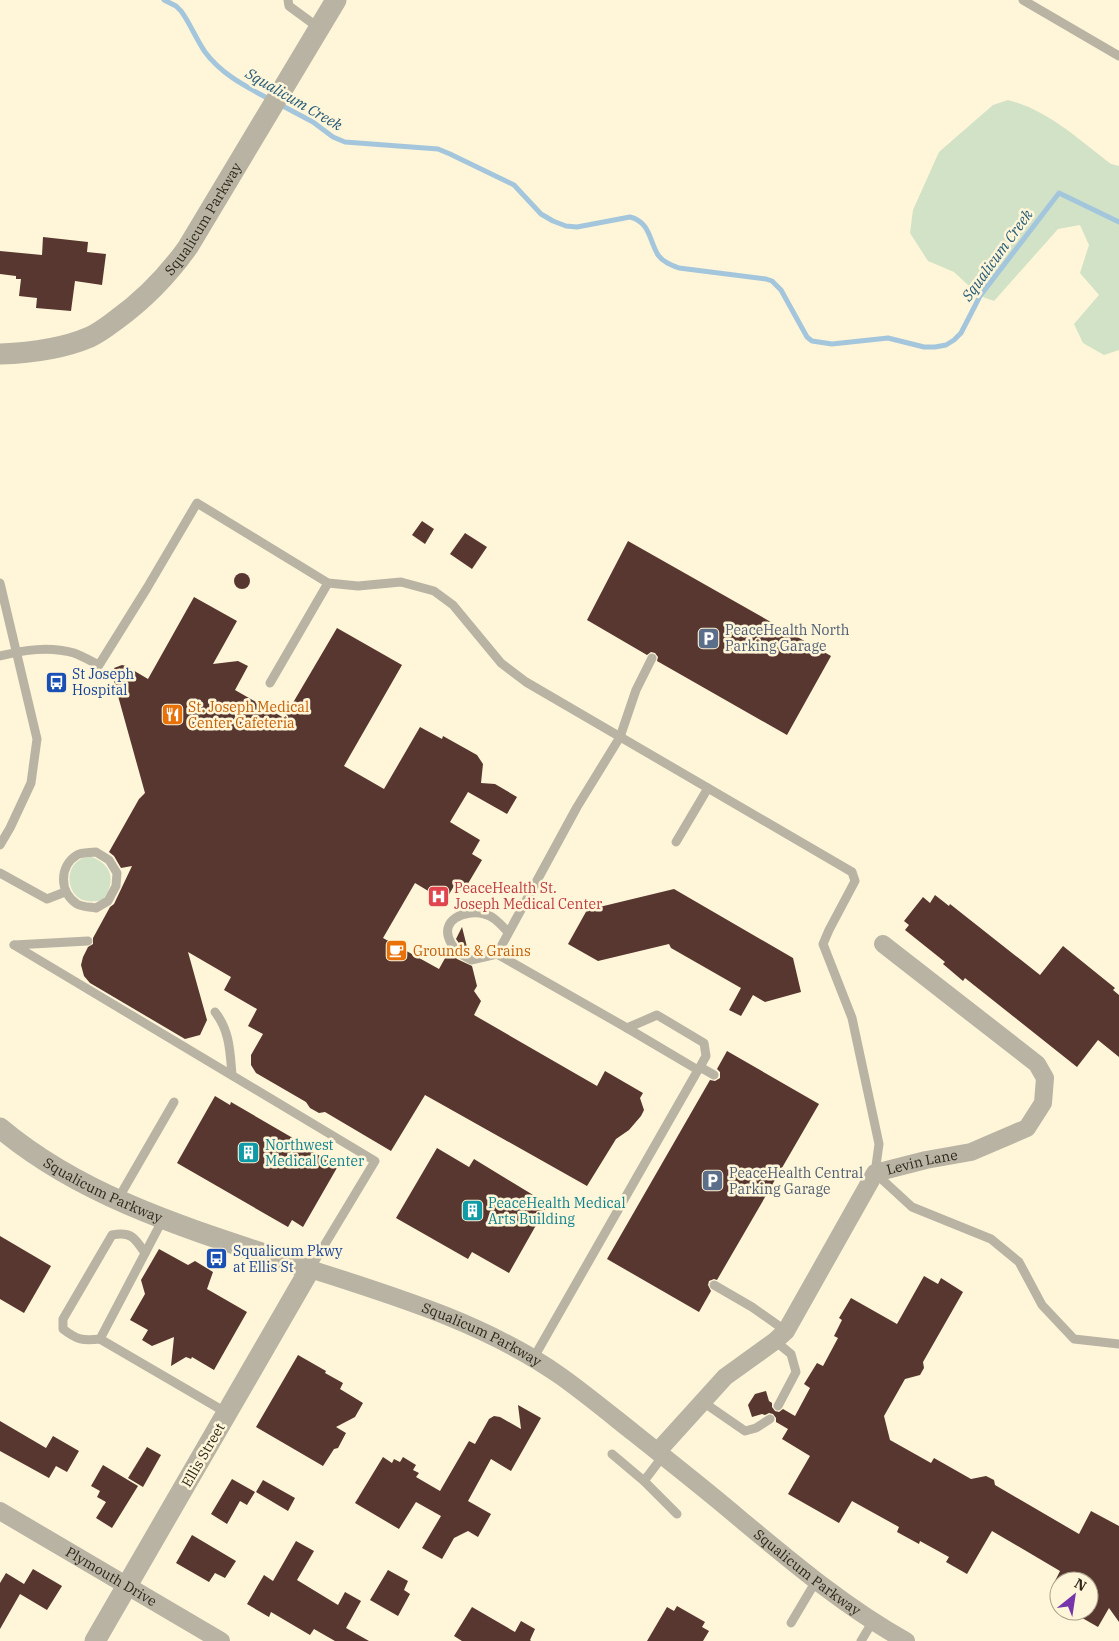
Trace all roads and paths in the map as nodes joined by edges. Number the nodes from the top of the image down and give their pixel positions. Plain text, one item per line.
1 (288, 0) edge
2 (336, 0) edge
3 (1023, 0) edge
4 (319, 28) junction
5 (1119, 56) edge
6 (0, 354) edge
7 (0, 583) edge
8 (328, 583) junction
9 (17, 651) junction
10 (0, 656) edge
11 (652, 658) dead end
12 (270, 683) dead end
13 (620, 737) junction
14 (708, 788) junction
15 (676, 842) dead end
16 (0, 845) edge
17 (0, 873) edge
18 (66, 892) junction
19 (508, 932) junction
20 (88, 942) dead end
21 (883, 944) dead end
22 (496, 954) junction
23 (215, 1012) dead end
24 (627, 1028) junction
25 (699, 1068) junction
26 (232, 1075) junction
27 (714, 1075) dead end
28 (174, 1102) dead end
29 (0, 1128) edge
30 (875, 1173) junction
31 (118, 1200) junction
32 (163, 1219) junction
33 (145, 1253) junction
34 (310, 1269) junction
35 (714, 1285) dead end
36 (781, 1336) junction
37 (100, 1339) junction
38 (1119, 1344) edge
39 (533, 1359) junction
40 (703, 1402) junction
41 (778, 1406) dead end
42 (227, 1413) junction
43 (770, 1418) dead end
44 (612, 1454) dead end
45 (660, 1454) junction
46 (644, 1481) junction
47 (0, 1511) edge
48 (676, 1514) dead end
49 (816, 1581) junction
50 (127, 1586) junction
51 (873, 1620) junction
52 (791, 1623) dead end
53 (95, 1641) edge
54 (221, 1641) edge
55 (861, 1641) edge
56 (906, 1641) edge

1 - 4 lane
2 - 4 street, Squalicum Parkway
3 - 5 lane
4 - 6 street, Squalicum Parkway
7 - 9 lane
8 - 9 lane
8 - 12 lane
8 - 13 lane
9 - 10 lane
9 - 16 lane
11 - 13 lane
13 - 14 lane
13 - 19 lane
14 - 15 lane
14 - 30 lane
17 - 18 lane
18 - 18 lane
19 - 22 lane
19 - 22 lane
20 - 26 lane
21 - 30 street, Levin Lane
22 - 24 lane
23 - 26 lane
24 - 25 lane
24 - 25 lane
25 - 27 lane
25 - 39 lane
26 - 34 lane
28 - 31 lane
29 - 31 street, Squalicum Parkway
30 - 36 street, Levin Lane
30 - 38 lane
31 - 32 street, Squalicum Parkway
32 - 33 lane
32 - 34 street, Squalicum Parkway
33 - 37 lane
33 - 37 lane
34 - 39 street, Squalicum Parkway
34 - 42 street, Ellis Street
35 - 36 lane
36 - 40 street, Levin Lane
36 - 41 lane
37 - 42 lane
39 - 45 street, Squalicum Parkway
40 - 43 lane
40 - 45 street, Levin Lane
42 - 50 street, Ellis Street
44 - 46 lane
45 - 46 lane
45 - 49 street, Squalicum Parkway
46 - 48 lane
47 - 50 street, Plymouth Drive
49 - 51 street, Squalicum Parkway
49 - 52 lane
50 - 53 street, Ellis Street
50 - 54 street, Plymouth Drive
51 - 55 lane
51 - 56 street, Squalicum Parkway

